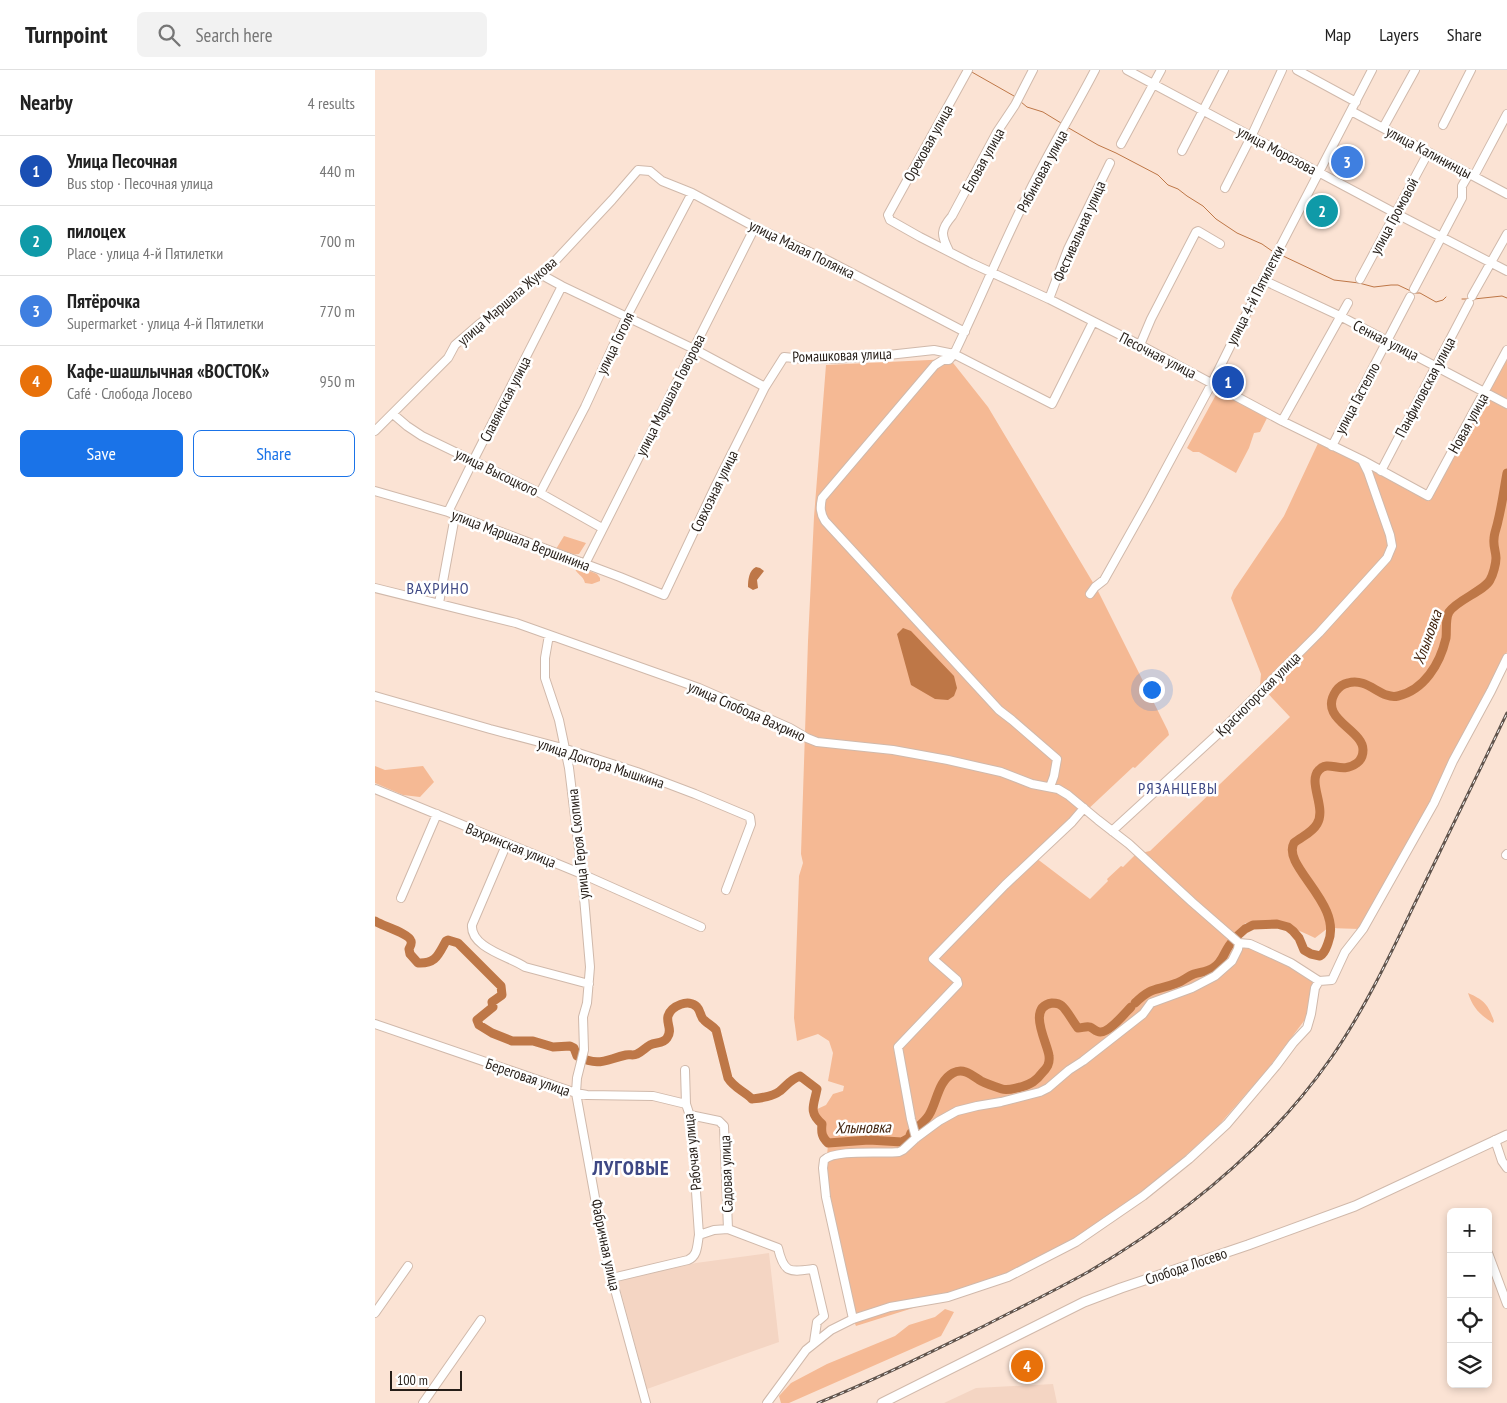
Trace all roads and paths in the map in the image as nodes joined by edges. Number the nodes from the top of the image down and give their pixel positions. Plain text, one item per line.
1 (1033, 70) edge
2 (1095, 70) edge
3 (1127, 70) edge
4 (1161, 70) edge
5 (1224, 70) edge
6 (1282, 70) edge
7 (1297, 70) edge
8 (1372, 70) edge
9 (1415, 70) edge
10 (1471, 70) edge
11 (967, 72) edge
12 (1153, 84) junction
13 (1356, 102) junction
14 (1203, 111) junction
15 (1351, 111) junction
16 (1507, 114) edge
17 (1443, 124) dead end
18 (1383, 128) junction
19 (1251, 137) junction
20 (1121, 144) dead end
21 (1181, 151) dead end
22 (1428, 153) junction
23 (1110, 163) dead end
24 (638, 170) joint
25 (1319, 172) junction
26 (1472, 175) junction
27 (1225, 188) dead end
28 (692, 193) junction
29 (1507, 194) edge
30 (1395, 213) junction
31 (888, 215) joint
32 (755, 226) junction
33 (1507, 234) edge
34 (1441, 237) junction
35 (1220, 244) dead end
36 (949, 251) junction
37 (1491, 263) junction
38 (1507, 271) edge
39 (992, 273) junction
40 (542, 274) junction
41 (1360, 279) dead end
42 (1263, 280) junction
43 (562, 286) junction
44 (1414, 289) dead end
45 (1410, 297) dead end
46 (1049, 299) junction
47 (1347, 303) dead end
48 (1340, 316) junction
49 (627, 318) junction
50 (1093, 322) junction
51 (965, 332) junction
52 (1387, 342) junction
53 (1140, 345) junction
54 (694, 349) junction
55 (1507, 350) edge
56 (954, 354) junction
57 (1437, 366) junction
58 (1211, 383) junction
59 (765, 387) junction
60 (1485, 391) junction
61 (1507, 404) edge
62 (393, 414) junction
63 (1282, 421) junction
64 (375, 431) edge
65 (1332, 446) junction
66 (1362, 460) junction
67 (473, 461) junction
68 (1381, 471) junction
69 (375, 491) edge
70 (540, 493) junction
71 (1428, 496) joint
72 (451, 514) junction
73 (602, 528) junction
74 (585, 564) junction
75 (375, 588) edge
76 (1090, 594) dead end
77 (664, 595) joint
78 (439, 603) junction
79 (549, 635) junction
80 (1507, 658) edge
81 (375, 696) edge
82 (566, 749) junction
83 (1050, 787) junction
84 (375, 789) edge
85 (1084, 808) junction
86 (437, 814) junction
87 (1112, 831) junction
88 (507, 843) junction
89 (582, 874) junction
90 (726, 890) dead end
91 (401, 898) dead end
92 (701, 927) dead end
93 (1234, 939) junction
94 (1319, 982) junction
95 (589, 984) junction
96 (375, 1024) edge
97 (582, 1058) joint
98 (685, 1070) dead end
99 (577, 1093) junction
100 (686, 1104) junction
101 (690, 1115) junction
102 (1507, 1135) edge
103 (916, 1138) junction
104 (1495, 1140) junction
105 (1507, 1168) edge
106 (728, 1229) junction
107 (699, 1235) junction
108 (1492, 1264) edge
109 (408, 1266) dead end
110 (612, 1278) junction
111 (1507, 1304) edge
112 (375, 1313) edge
113 (853, 1319) junction
114 (481, 1320) dead end
115 (814, 1342) junction
116 (423, 1403) edge
117 (645, 1403) edge
118 (767, 1403) edge
119 (881, 1403) edge

1 - 36 street, Еловая улица
2 - 39 street, Рябиновая улица
3 - 12 street, улица Морозова
4 - 12 street
5 - 14 street
6 - 19 street
7 - 13 street
8 - 13 street, улица 4-й Пятилетки
9 - 18 street
10 - 17 street
11 - 31 street, Ореховая улица
12 - 14 street, улица Морозова
12 - 20 street
13 - 15 street, улица 4-й Пятилетки
14 - 19 street, улица Морозова
14 - 21 street
15 - 18 street, улица Калининцы
15 - 25 street, улица 4-й Пятилетки
16 - 26 street
18 - 22 street, улица Калининцы
19 - 25 street, улица Морозова
19 - 27 street
22 - 26 street, улица Калининцы
22 - 30 street, улица Громовой
23 - 46 street, Фестивальная улица
24 - 28 street, улица Малая Полянка
24 - 40 street, улица Маршала Жукова
25 - 30 street, улица Морозова
25 - 42 street, улица 4-й Пятилетки
26 - 29 street, улица Калининцы
26 - 34 street
28 - 32 street, улица Малая Полянка
28 - 49 street, улица Гоголя
30 - 34 street, улица Морозова
30 - 41 street, улица Громовой
31 - 36 street, Песочная улица
32 - 51 street, улица Малая Полянка
32 - 54 street, улица Маршала Говорова
33 - 37 street, Панфиловская улица
34 - 37 street, улица Морозова
34 - 44 street
35 - 53 street
36 - 39 street, Песочная улица
37 - 38 street, улица Морозова
37 - 57 street, Панфиловская улица
39 - 46 street, Песочная улица
39 - 51 street, Рябиновая улица
40 - 43 street
40 - 62 street, улица Маршала Жукова
42 - 48 street, Сенная улица
42 - 58 street, улица 4-й Пятилетки
43 - 49 street
43 - 67 street, Славянская улица
45 - 52 street, улица Гастелло
46 - 50 street, Песочная улица
47 - 48 street
48 - 52 street, Сенная улица
48 - 63 street
49 - 54 street
49 - 70 street, улица Гоголя
50 - 53 street, Песочная улица
50 - 56 street, Ромашковая улица
51 - 56 street, Рябиновая улица
52 - 57 street, Сенная улица
52 - 65 street, улица Гастелло
53 - 58 street, Песочная улица
54 - 59 street
54 - 73 street, улица Маршала Говорова
55 - 60 street, Новая улица
56 - 59 street, Ромашковая улица
56 - 83 street
57 - 60 street, Сенная улица
57 - 68 street, Панфиловская улица
58 - 63 street, Песочная улица
58 - 76 street, улица 4-й Пятилетки
59 - 77 street, Совхозная улица
60 - 61 street, Сенная улица
60 - 71 street, Новая улица
62 - 64 street, улица Маршала Жукова
62 - 67 street, улица Высоцкого
63 - 65 street, Песочная улица
65 - 66 street, Песочная улица
66 - 68 street, Песочная улица
66 - 87 street, Красногорская улица
67 - 70 street, улица Высоцкого
67 - 72 street, Славянская улица
68 - 71 street, Песочная улица
69 - 72 street, улица Маршала Вершинина
70 - 73 street, улица Высоцкого
72 - 74 street, улица Маршала Вершинина
72 - 78 street, Славянская улица
73 - 74 street, улица Маршала Говорова
74 - 77 street, улица Маршала Вершинина
75 - 78 street, улица Слобода Вахрино
78 - 79 street, улица Слобода Вахрино
79 - 82 street, улица Героя Скопина
79 - 83 street, улица Слобода Вахрино
80 - 94 street
81 - 82 street, улица Доктора Мышкина
82 - 89 street, улица Героя Скопина
82 - 90 street, улица Доктора Мышкина
83 - 85 street, улица Слобода Вахрино
84 - 86 street, Вахринская улица
85 - 87 street, улица Слобода Вахрино
85 - 103 street
86 - 88 street, Вахринская улица
86 - 91 street
87 - 93 street, улица Слобода Вахрино
88 - 89 street, Вахринская улица
88 - 95 street
89 - 92 street, Вахринская улица
89 - 95 street, улица Героя Скопина
93 - 94 street
93 - 103 street
94 - 113 street
95 - 97 street, улица Героя Скопина
96 - 99 street, Береговая улица
97 - 99 street, Фабричная улица
98 - 100 street, Рабочая улица
99 - 100 street, Береговая улица
99 - 110 street, Фабричная улица
100 - 101 street, Рабочая улица
101 - 106 street, Садовая улица
101 - 107 street, Рабочая улица
102 - 104 main road, Слобода Лосево
103 - 113 street
104 - 105 street
104 - 119 main road, Слобода Лосево
106 - 107 street
106 - 115 street
107 - 110 street
108 - 111 street
109 - 112 street
110 - 117 street, Фабричная улица
113 - 115 street
114 - 116 street
115 - 118 street

